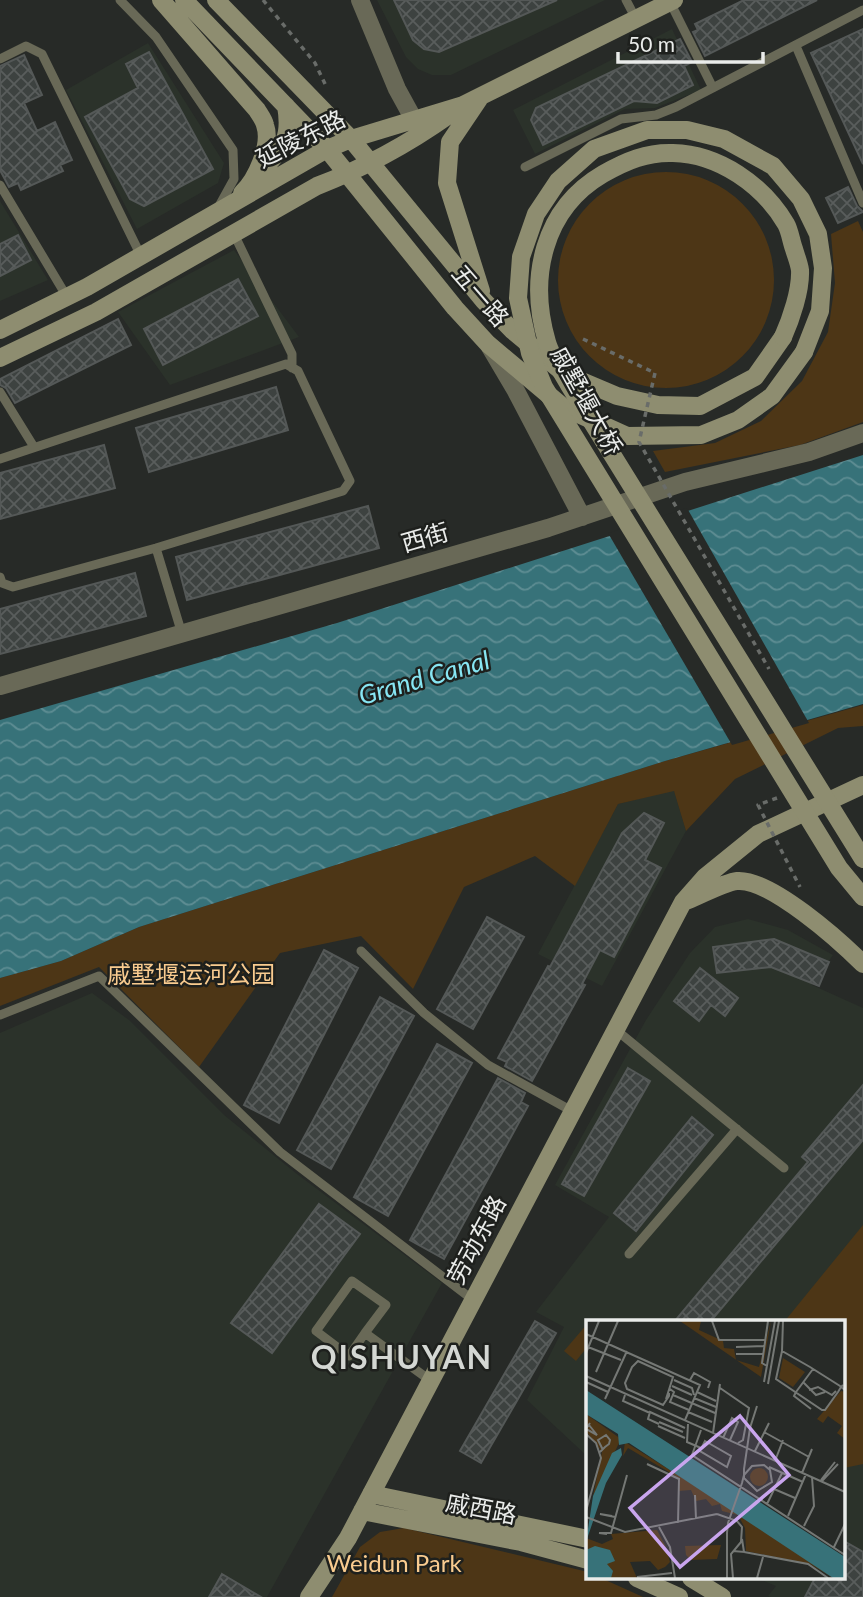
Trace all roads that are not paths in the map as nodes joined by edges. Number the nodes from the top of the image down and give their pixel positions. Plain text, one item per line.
1 (120, 0) edge
2 (161, 0) edge
3 (184, 0) edge
4 (216, 0) edge
5 (359, 0) edge
6 (626, 0) edge
7 (672, 1) edge
8 (863, 10) edge
9 (636, 19) junction
10 (796, 46) junction
11 (0, 58) edge
12 (713, 88) junction
13 (481, 96) junction
14 (463, 105) junction
15 (286, 106) junction
16 (414, 120) junction
17 (351, 139) junction
18 (327, 149) junction
19 (370, 163) junction
20 (525, 167) dead end
21 (346, 175) junction
22 (0, 185) edge
23 (250, 185) junction
24 (863, 203) edge
25 (222, 209) junction
26 (233, 234) junction
27 (141, 256) junction
28 (67, 297) junction
29 (484, 301) junction
30 (0, 330) edge
31 (783, 337) joint
32 (488, 344) junction
33 (804, 352) joint
34 (0, 358) edge
35 (292, 368) junction
36 (0, 392) edge
37 (863, 433) edge
38 (34, 447) junction
39 (0, 458) edge
40 (582, 517) junction
41 (156, 548) junction
42 (0, 577) edge
43 (182, 634) junction
44 (0, 686) edge
45 (863, 785) edge
46 (863, 859) edge
47 (863, 897) edge
48 (683, 902) junction
49 (361, 951) dead end
50 (863, 964) edge
51 (0, 1015) edge
52 (615, 1029) junction
53 (572, 1111) junction
54 (737, 1129) junction
55 (783, 1168) dead end
56 (629, 1254) dead end
57 (473, 1300) junction
58 (365, 1333) junction
59 (430, 1381) junction
60 (372, 1494) junction
61 (362, 1511) junction
62 (586, 1539) edge
63 (586, 1559) edge
64 (642, 1580) edge
65 (694, 1580) edge
66 (309, 1597) edge
67 (680, 1597) edge
68 (722, 1597) edge

1 - 25 lane
2 - 23 main road
3 - 15 main road, 五一路
4 - 17 main road, 五一路
5 - 16 street
6 - 9 lane
7 - 9 main road, 延陵东路
7 - 12 lane
8 - 10 lane
9 - 13 main road, 延陵东路
10 - 12 lane
10 - 24 lane
11 - 27 lane
12 - 20 lane
13 - 14 main road, 延陵东路
13 - 29 main road
14 - 16 main road, 延陵东路
14 - 19 main road, 延陵东路
15 - 18 main road, 五一路
15 - 23 main road
16 - 17 main road, 延陵东路
17 - 18 main road, 延陵东路
17 - 19 main road, 五一路
18 - 21 main road, 五一路
18 - 25 main road, 延陵东路
19 - 21 main road, 延陵东路
19 - 29 main road, 五一路
21 - 26 main road, 延陵东路
21 - 32 main road, 五一路
22 - 28 lane
23 - 25 main road
25 - 27 main road, 延陵东路
26 - 34 main road, 延陵东路
26 - 35 lane
27 - 28 main road, 延陵东路
28 - 30 main road, 延陵东路
29 - 31 main road, 五一路
31 - 46 main road, 戚墅堰大桥, bridge
32 - 33 main road, 五一路
32 - 40 street
33 - 47 main road, 戚墅堰大桥, bridge
35 - 38 lane
35 - 41 lane
36 - 38 lane
37 - 40 street, 西街
38 - 39 lane
40 - 43 street, 西街
41 - 42 lane
41 - 43 lane
43 - 44 street, 西街
45 - 48 main road, 劳动东路
48 - 50 main road
48 - 52 main road, 劳动东路
49 - 53 lane
51 - 57 lane
52 - 53 main road, 劳动东路
52 - 54 lane
53 - 57 main road, 劳动东路
54 - 55 lane
54 - 56 lane
57 - 59 main road, 劳动东路
58 - 58 lane
58 - 59 lane
59 - 60 main road, 劳动东路
60 - 61 main road, 劳动东路
60 - 62 main road, 戚西路
61 - 63 main road, 戚西路
61 - 66 main road, 劳动东路
64 - 67 main road
65 - 68 main road

